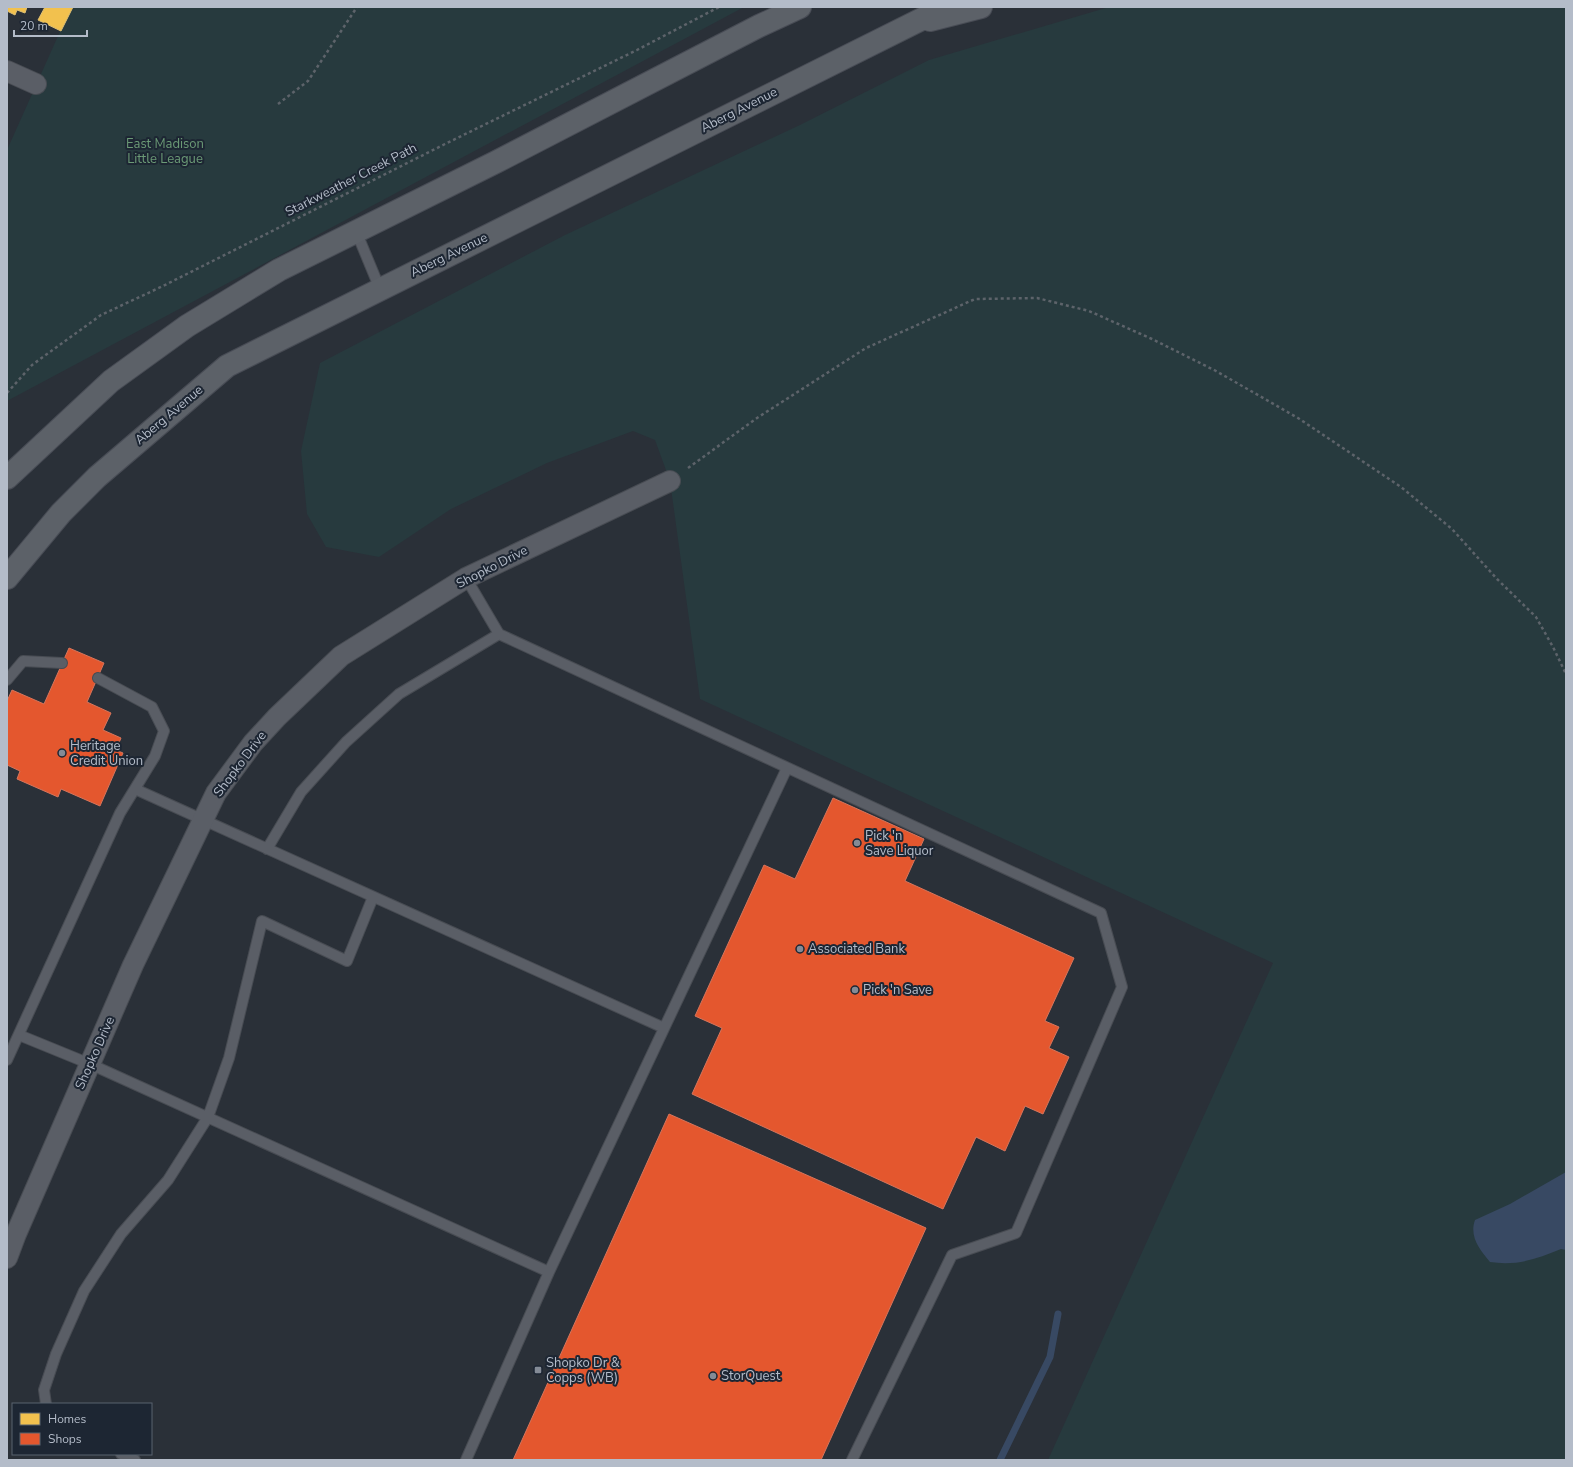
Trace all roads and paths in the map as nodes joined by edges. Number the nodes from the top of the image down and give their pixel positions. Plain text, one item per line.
1 (357, 7) edge
2 (719, 7) edge
3 (800, 7) edge
4 (946, 7) edge
5 (981, 7) edge
6 (912, 25) junction
7 (7, 71) edge
8 (36, 84) dead end
9 (278, 104) dead end
10 (356, 232) junction
11 (380, 289) junction
12 (7, 393) edge
13 (7, 478) edge
14 (670, 481) joint
15 (7, 578) edge
16 (466, 578) junction
17 (499, 634) junction
18 (62, 663) dead end
19 (1566, 674) edge
20 (98, 678) dead end
21 (7, 680) edge
22 (788, 768) junction
23 (135, 788) junction
24 (203, 820) junction
25 (267, 849) junction
26 (373, 897) junction
27 (664, 1028) junction
28 (19, 1035) junction
29 (7, 1060) edge
30 (90, 1064) junction
31 (208, 1117) junction
32 (11, 1240) edge
33 (7, 1258) edge
34 (549, 1272) junction
35 (46, 1403) edge
36 (123, 1455) edge
37 (135, 1460) edge
38 (466, 1460) edge
39 (852, 1460) edge

1 - 9 path
2 - 12 path, Starkweather Creek Path
3 - 10 main road
4 - 6 main road, Aberg Avenue
5 - 6 main road
6 - 11 main road, Aberg Avenue
7 - 8 street
10 - 11 lane
10 - 13 main road
11 - 15 main road, Aberg Avenue
14 - 16 street, Shopko Drive
14 - 19 path
16 - 17 lane
16 - 24 street, Shopko Drive
17 - 22 lane
17 - 25 lane
18 - 21 lane
20 - 23 lane
22 - 27 lane
22 - 39 lane
23 - 24 lane
23 - 28 lane
24 - 25 lane
24 - 30 street, Shopko Drive
25 - 26 lane
26 - 27 lane
26 - 31 lane
27 - 34 lane
28 - 29 lane
28 - 30 lane
30 - 31 lane
30 - 32 street, Shopko Drive
31 - 34 lane
31 - 35 lane
32 - 33 street, Shopko Drive
34 - 38 lane
36 - 37 lane

